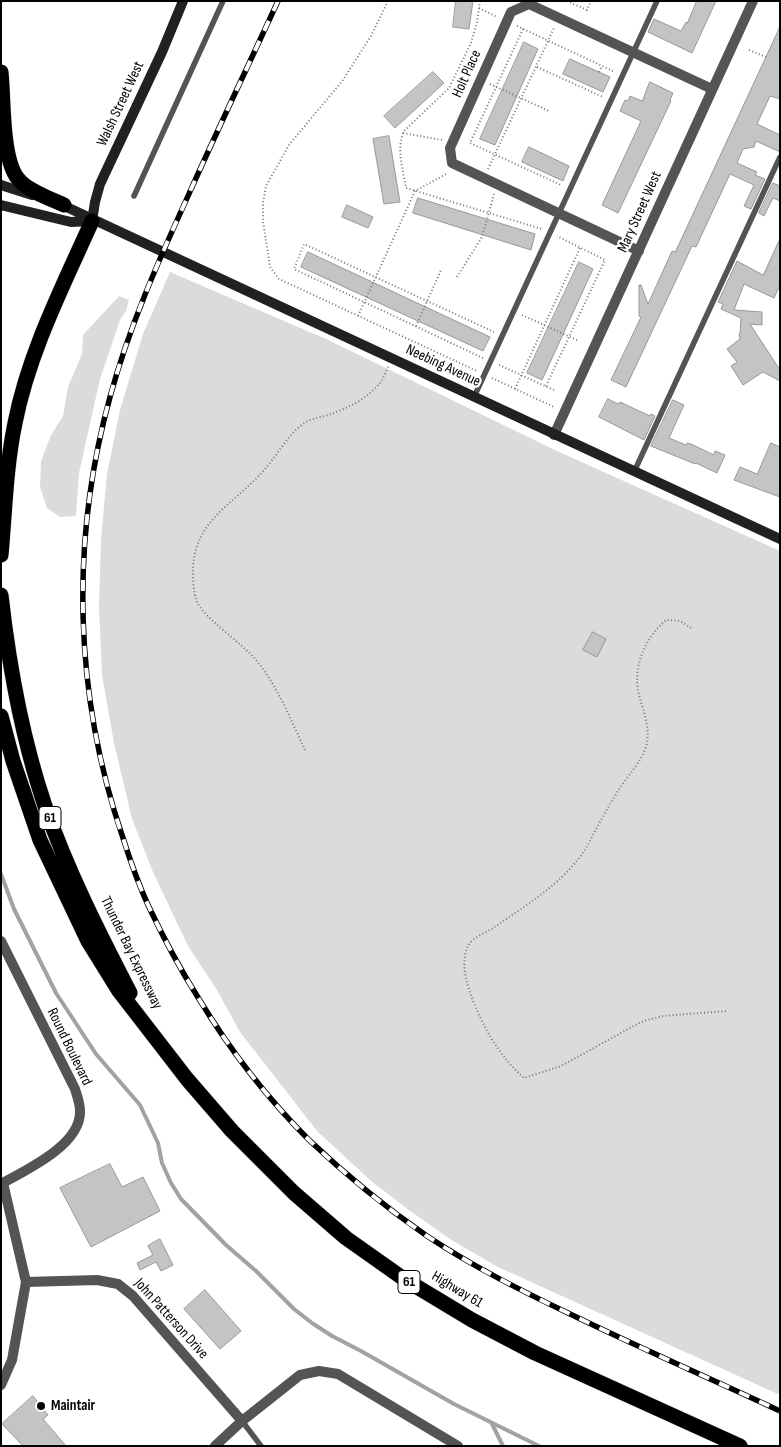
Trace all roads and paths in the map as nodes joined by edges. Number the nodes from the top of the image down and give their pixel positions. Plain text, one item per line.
1 (183, 1) edge
2 (223, 1) edge
3 (388, 1) edge
4 (567, 1) edge
5 (591, 1) edge
6 (657, 1) edge
7 (752, 1) edge
8 (479, 8) dead end
9 (559, 18) junction
10 (507, 22) junction
11 (523, 29) junction
12 (548, 41) junction
13 (749, 50) dead end
14 (634, 52) junction
15 (583, 57) junction
16 (766, 57) dead end
17 (581, 62) dead end
18 (536, 66) junction
19 (602, 66) junction
20 (1, 72) edge
21 (599, 72) dead end
22 (623, 76) junction
23 (481, 79) junction
24 (496, 87) junction
25 (712, 89) junction
26 (521, 98) junction
27 (605, 98) dead end
28 (549, 111) dead end
29 (403, 133) dead end
30 (453, 142) junction
31 (400, 145) dead end
32 (394, 146) dead end
33 (495, 154) junction
34 (780, 158) edge
35 (459, 166) junction
36 (403, 167) dead end
37 (398, 168) dead end
38 (484, 178) junction
39 (497, 184) junction
40 (1, 185) edge
41 (406, 188) dead end
42 (570, 189) junction
43 (401, 190) dead end
44 (134, 196) dead end
45 (451, 202) dead end
46 (1, 205) edge
47 (64, 205) junction
48 (450, 205) dead end
49 (471, 208) dead end
50 (470, 212) dead end
51 (559, 213) junction
52 (506, 218) dead end
53 (92, 221) junction
54 (504, 223) dead end
55 (526, 224) dead end
56 (524, 229) dead end
57 (550, 233) junction
58 (312, 248) junction
59 (580, 248) junction
60 (639, 251) junction
61 (310, 252) dead end
62 (441, 270) dead end
63 (375, 277) junction
64 (457, 277) dead end
65 (383, 280) junction
66 (590, 280) dead end
67 (594, 282) junction
68 (381, 284) dead end
69 (400, 288) junction
70 (398, 292) dead end
71 (409, 292) junction
72 (407, 296) dead end
73 (419, 297) junction
74 (417, 301) dead end
75 (427, 301) junction
76 (364, 302) junction
77 (579, 302) dead end
78 (584, 304) junction
79 (513, 311) junction
80 (453, 312) junction
81 (358, 316) junction
82 (451, 316) dead end
83 (571, 319) dead end
84 (472, 321) junction
85 (576, 322) junction
86 (470, 325) dead end
87 (416, 326) junction
88 (544, 326) junction
89 (496, 332) dead end
90 (569, 337) junction
91 (579, 341) dead end
92 (558, 351) dead end
93 (562, 353) junction
94 (392, 358) junction
95 (490, 361) junction
96 (548, 370) dead end
97 (552, 372) junction
98 (484, 374) junction
99 (522, 375) junction
100 (546, 386) junction
101 (515, 389) junction
102 (556, 391) dead end
103 (474, 397) junction
104 (564, 412) junction
105 (554, 435) junction
106 (634, 472) junction
107 (780, 539) edge
108 (1, 555) edge
109 (1, 595) edge
110 (691, 628) dead end
111 (1, 716) edge
112 (305, 750) dead end
113 (1, 941) edge
114 (727, 1011) dead end
115 (147, 1025) junction
116 (2, 1184) edge
117 (26, 1282) junction
118 (1, 1386) edge
119 (242, 1421) junction
120 (215, 1446) edge
121 (261, 1446) edge
122 (458, 1446) edge
123 (740, 1446) edge

1 - 53 main road, Walsh Street West
2 - 44 lane
3 - 81 path
4 - 5 path
6 - 14 lane
7 - 25 street, Mary Street West
8 - 10 path
9 - 10 street, Holt Place
9 - 12 path
9 - 14 street, Holt Place
10 - 11 path
10 - 23 street, Holt Place
11 - 12 path
11 - 24 path
12 - 15 path
12 - 18 path
13 - 16 path
14 - 22 lane
14 - 25 street, Holt Place
15 - 17 path
15 - 19 path
18 - 26 path
18 - 27 path
19 - 21 path
19 - 22 path
20 - 47 highway
22 - 42 lane
23 - 24 path
23 - 30 street, Holt Place
24 - 26 path
24 - 33 path
25 - 60 street, Mary Street West
26 - 28 path
26 - 33 path
29 - 30 path
30 - 35 street, Holt Place
31 - 32 path
33 - 38 path
33 - 42 path
34 - 106 lane
35 - 38 street
35 - 63 path
36 - 37 path
38 - 39 street
39 - 51 street
39 - 64 path
40 - 47 main road, Neebing Avenue
41 - 43 path
42 - 51 lane
45 - 48 path
46 - 53 main road, Neebing Avenue
47 - 53 main road, Neebing Avenue
49 - 50 path
51 - 57 lane
51 - 60 street
52 - 54 path
53 - 94 main road, Neebing Avenue
53 - 108 highway
55 - 56 path
57 - 59 path
57 - 79 lane
58 - 61 path
58 - 63 path
58 - 76 path
59 - 67 path
59 - 88 path
60 - 104 street, Mary Street West
62 - 75 path
63 - 65 path
63 - 76 path
65 - 68 path
65 - 69 path
66 - 67 path
67 - 78 path
69 - 70 path
69 - 71 path
71 - 72 path
71 - 73 path
73 - 74 path
73 - 75 path
75 - 80 path
75 - 87 path
76 - 81 path
76 - 87 path
77 - 78 path
78 - 85 path
79 - 88 path
79 - 95 lane
80 - 82 path
80 - 84 path
81 - 98 path
83 - 85 path
84 - 86 path
84 - 89 path
85 - 90 path
87 - 95 path
88 - 90 path
88 - 99 path
90 - 91 path
90 - 93 path
92 - 93 path
93 - 97 path
94 - 103 main road, Neebing Avenue
94 - 112 path
95 - 98 lane
95 - 99 path
96 - 97 path
97 - 100 path
98 - 101 path
98 - 103 lane
99 - 100 path
99 - 101 path
100 - 102 path
101 - 104 path
103 - 105 main road, Neebing Avenue
104 - 105 street, Mary Street West
105 - 106 main road, Neebing Avenue
106 - 107 main road, Neebing Avenue
109 - 115 highway, Thunder Bay Expressway / 61
110 - 114 path
111 - 115 highway, Thunder Bay Expressway / 61
113 - 116 street, Round Boulevard
115 - 123 highway, Highway 61 / 61
116 - 117 street, Round Boulevard
117 - 118 street
117 - 119 street, John Patterson Drive
119 - 120 street
119 - 121 lane
119 - 122 street

